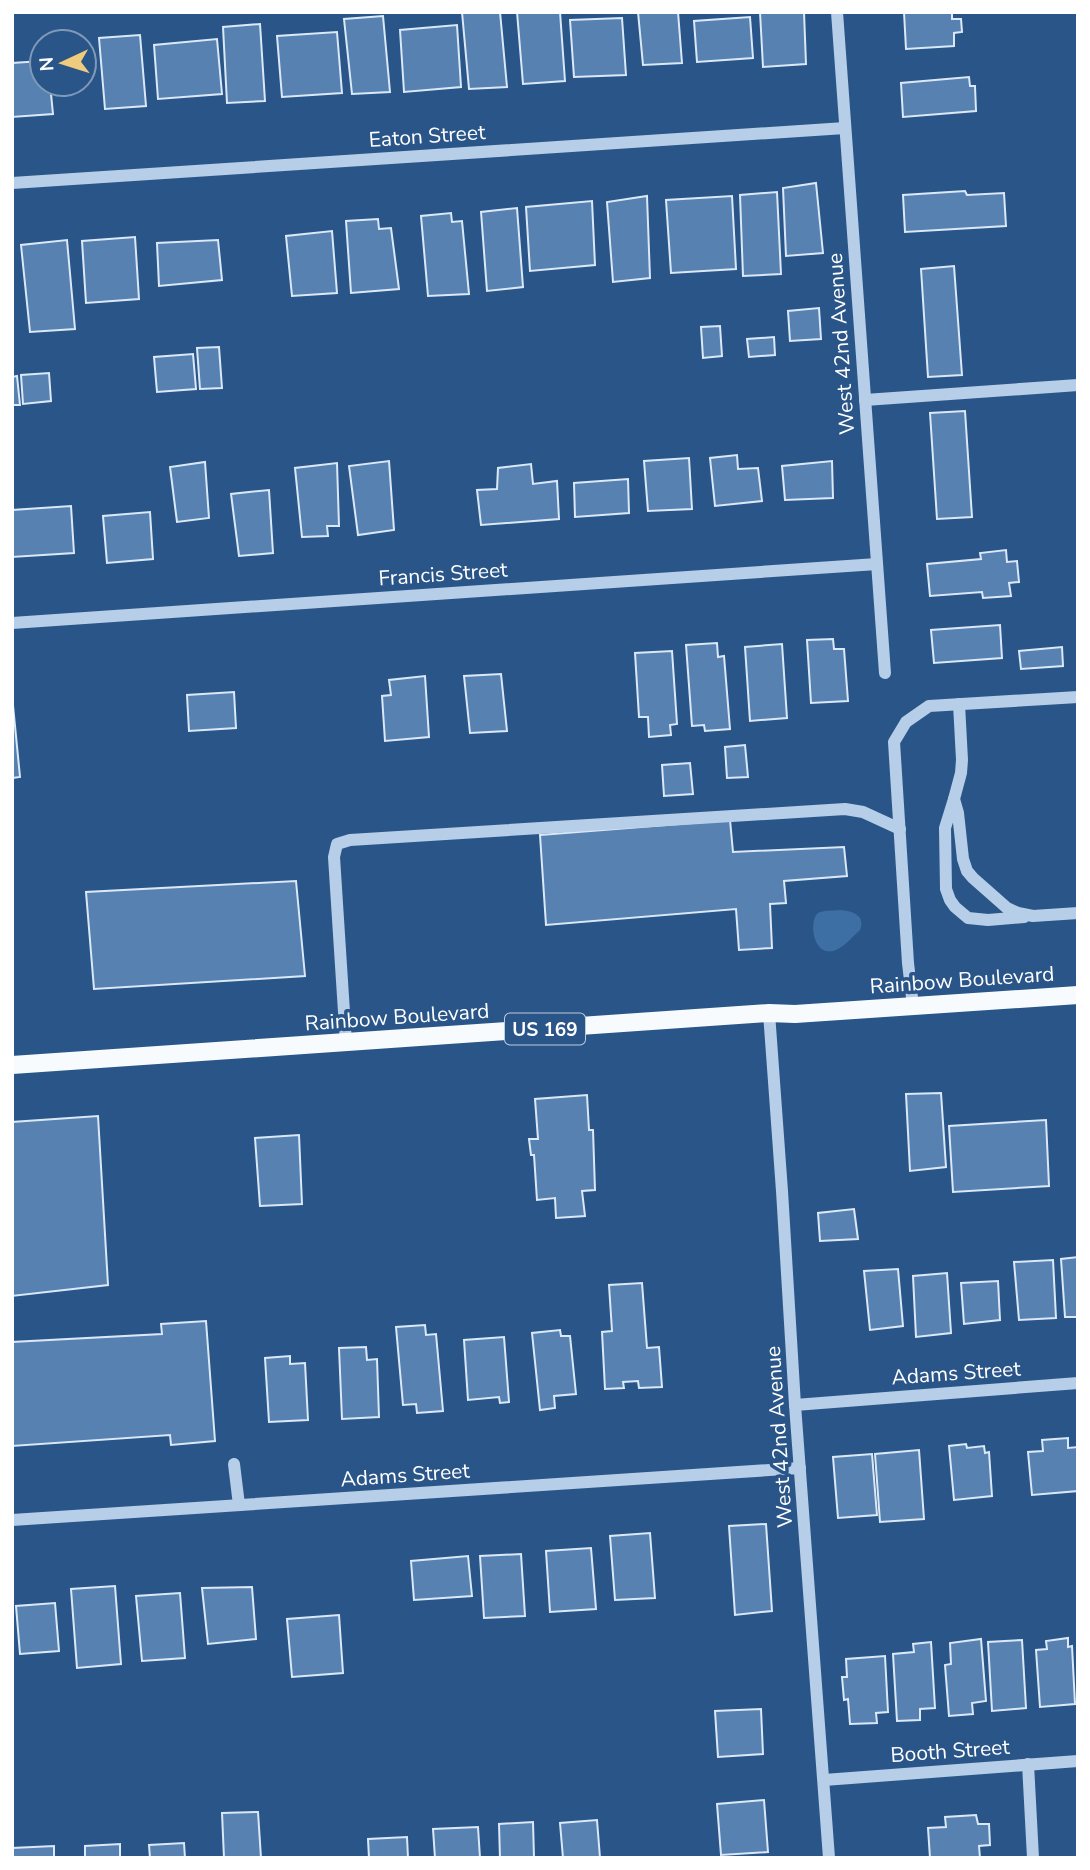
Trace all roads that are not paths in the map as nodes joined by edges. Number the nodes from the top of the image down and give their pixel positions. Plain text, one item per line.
1 (837, 12) edge
2 (845, 128) junction
3 (12, 183) edge
4 (1078, 385) edge
5 (865, 400) junction
6 (877, 564) junction
7 (12, 623) edge
8 (885, 673) dead end
9 (1078, 696) edge
10 (959, 704) junction
11 (954, 799) junction
12 (900, 829) junction
13 (1078, 913) edge
14 (1033, 916) junction
15 (1078, 995) edge
16 (912, 1006) junction
17 (769, 1013) junction
18 (346, 1043) junction
19 (12, 1065) edge
20 (1078, 1383) edge
21 (795, 1405) junction
22 (234, 1464) dead end
23 (800, 1468) junction
24 (239, 1505) junction
25 (12, 1520) edge
26 (1078, 1761) edge
27 (1028, 1764) junction
28 (824, 1780) junction
29 (829, 1858) edge
30 (1033, 1858) edge

1 - 2 street, West 42nd Avenue
2 - 3 street, Eaton Street
2 - 5 street, West 42nd Avenue
4 - 5 street
5 - 6 street, West 42nd Avenue
6 - 7 street, Francis Street
6 - 8 street, West 42nd Avenue
9 - 10 street
10 - 11 street
10 - 12 street
11 - 14 street
11 - 14 street
12 - 16 street
12 - 18 street
13 - 14 street
15 - 16 main road, Rainbow Boulevard / US 169
16 - 17 main road, Rainbow Boulevard / US 169
17 - 18 main road, Rainbow Boulevard / US 169
17 - 21 street, West 42nd Avenue
18 - 19 main road, Rainbow Boulevard / US 169
20 - 21 street, Adams Street
21 - 23 street, West 42nd Avenue
22 - 24 street
23 - 24 street, Adams Street
23 - 28 street, West 42nd Avenue
24 - 25 street, Adams Street
26 - 27 street, Booth Street
27 - 28 street, Booth Street
27 - 30 street
28 - 29 street, West 42nd Avenue

